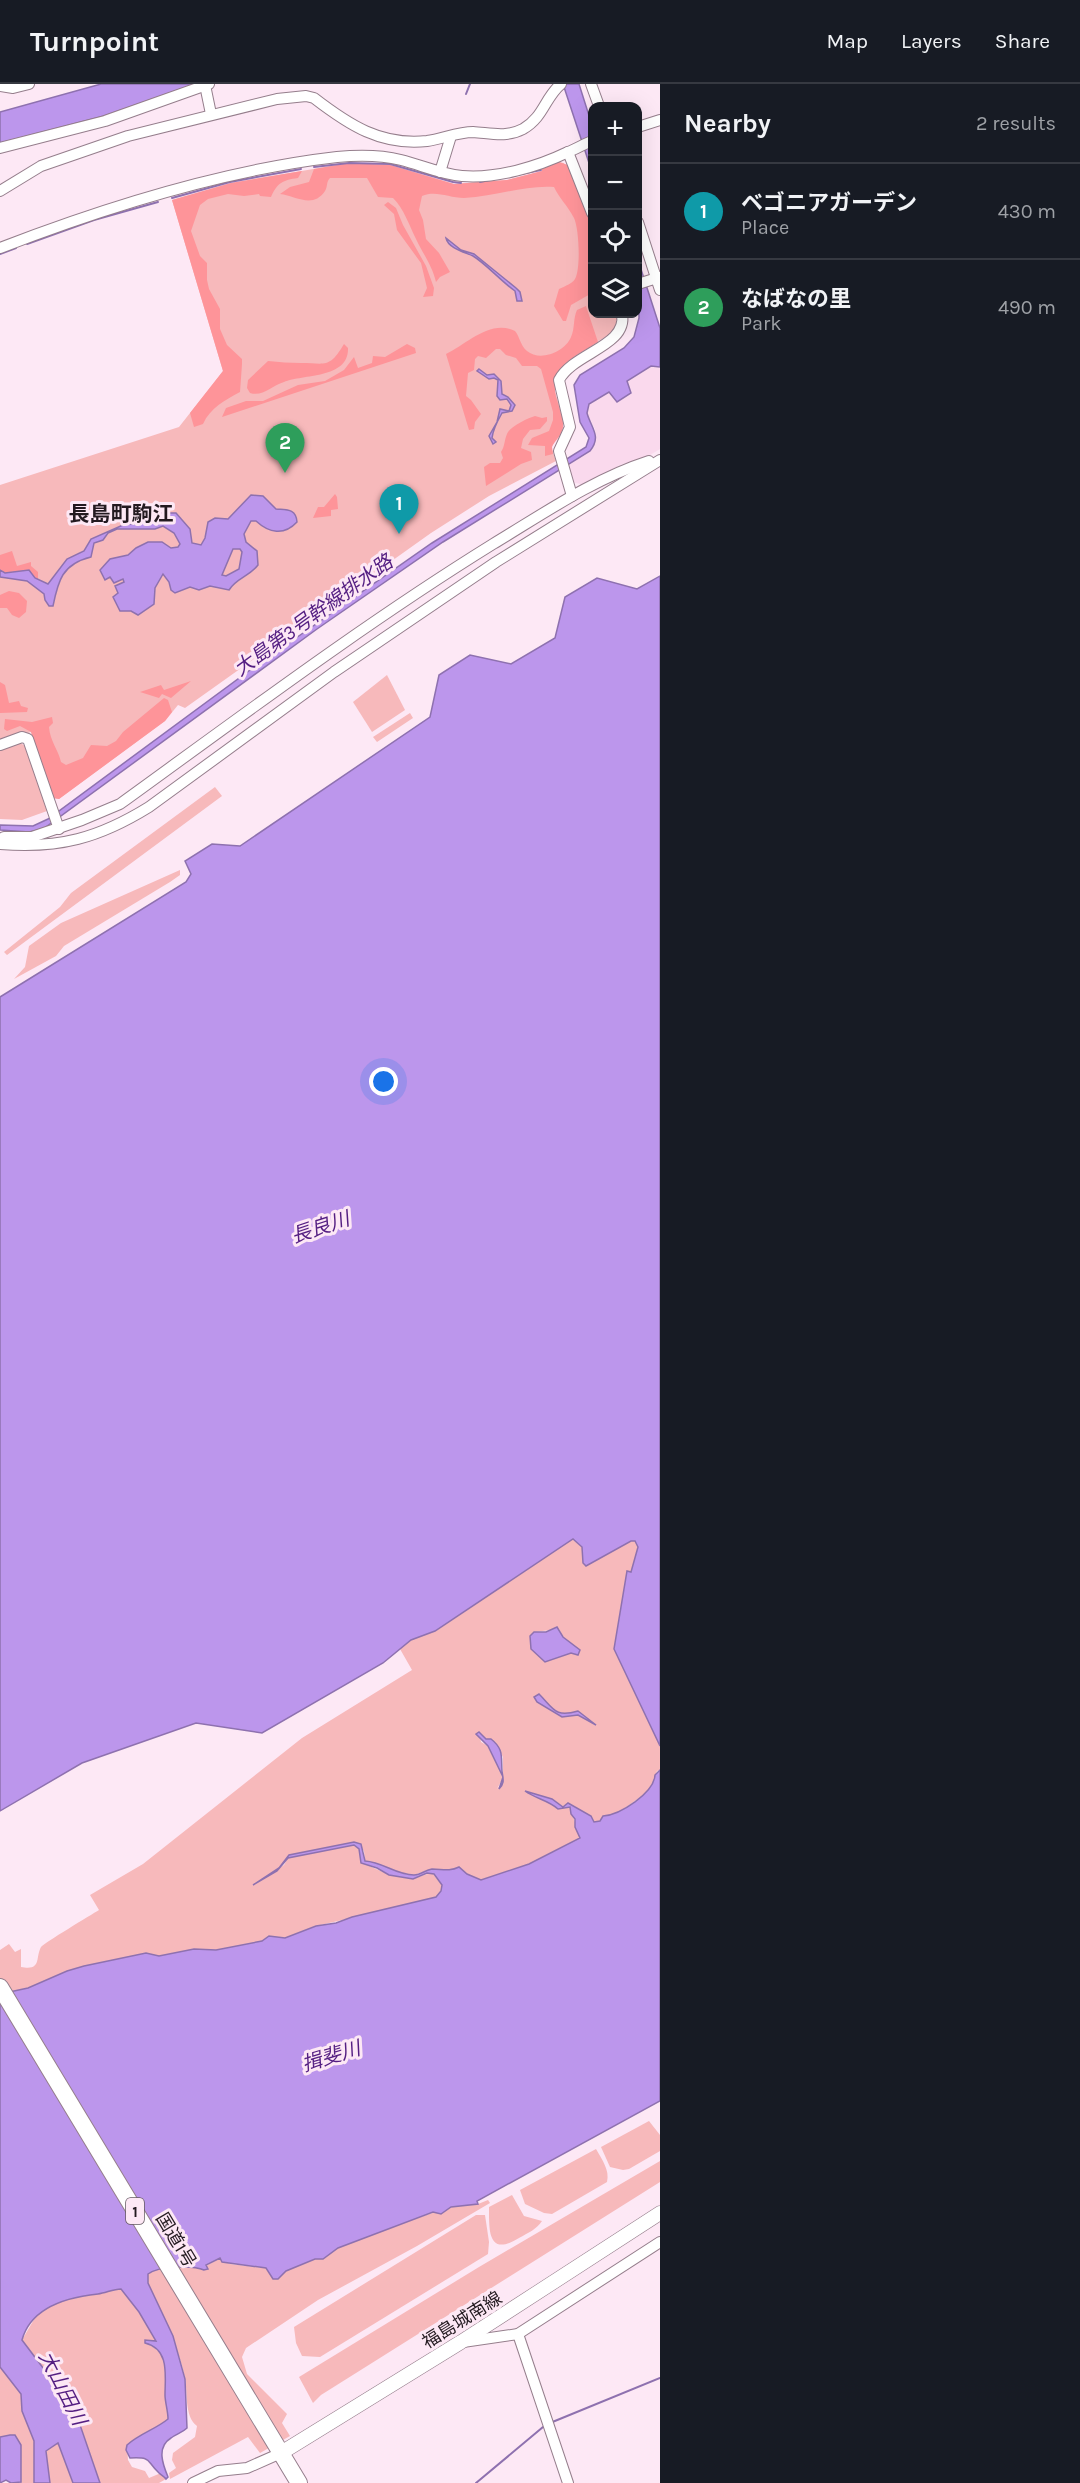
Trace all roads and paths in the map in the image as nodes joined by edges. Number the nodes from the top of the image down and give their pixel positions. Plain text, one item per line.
1 (29, 84) edge
2 (591, 84) edge
3 (207, 85) edge
4 (0, 86) edge
5 (556, 86) edge
6 (598, 102) edge
7 (211, 114) junction
8 (660, 120) edge
9 (642, 126) edge
10 (451, 136) junction
11 (588, 143) edge
12 (0, 148) edge
13 (568, 152) junction
14 (440, 172) junction
15 (0, 191) edge
16 (591, 210) edge
17 (642, 235) edge
18 (0, 248) edge
19 (655, 278) edge
20 (660, 290) edge
21 (622, 318) edge
22 (660, 459) edge
23 (572, 496) junction
24 (0, 744) edge
25 (56, 821) junction
26 (0, 839) edge
27 (0, 844) edge
28 (0, 1987) edge
29 (660, 2213) edge
30 (660, 2242) edge
31 (518, 2334) junction
32 (461, 2342) junction
33 (281, 2453) junction
34 (193, 2483) edge
35 (299, 2483) edge
36 (568, 2483) edge

1 - 4 street
2 - 6 street
3 - 7 street
3 - 12 street
5 - 10 street
7 - 10 street
7 - 15 street
8 - 9 street
10 - 14 street
11 - 13 street
13 - 14 street
13 - 16 street
14 - 18 street
17 - 19 street
19 - 20 street
21 - 23 street
22 - 23 street
22 - 27 street
23 - 25 street
24 - 25 street
25 - 26 street
28 - 33 highway, 国道1号 / 1
29 - 32 main road, 福島城南線
30 - 31 street
31 - 32 street
31 - 36 street
32 - 33 main road, 福島城南線
33 - 34 street
33 - 35 highway, 国道1号 / 1

